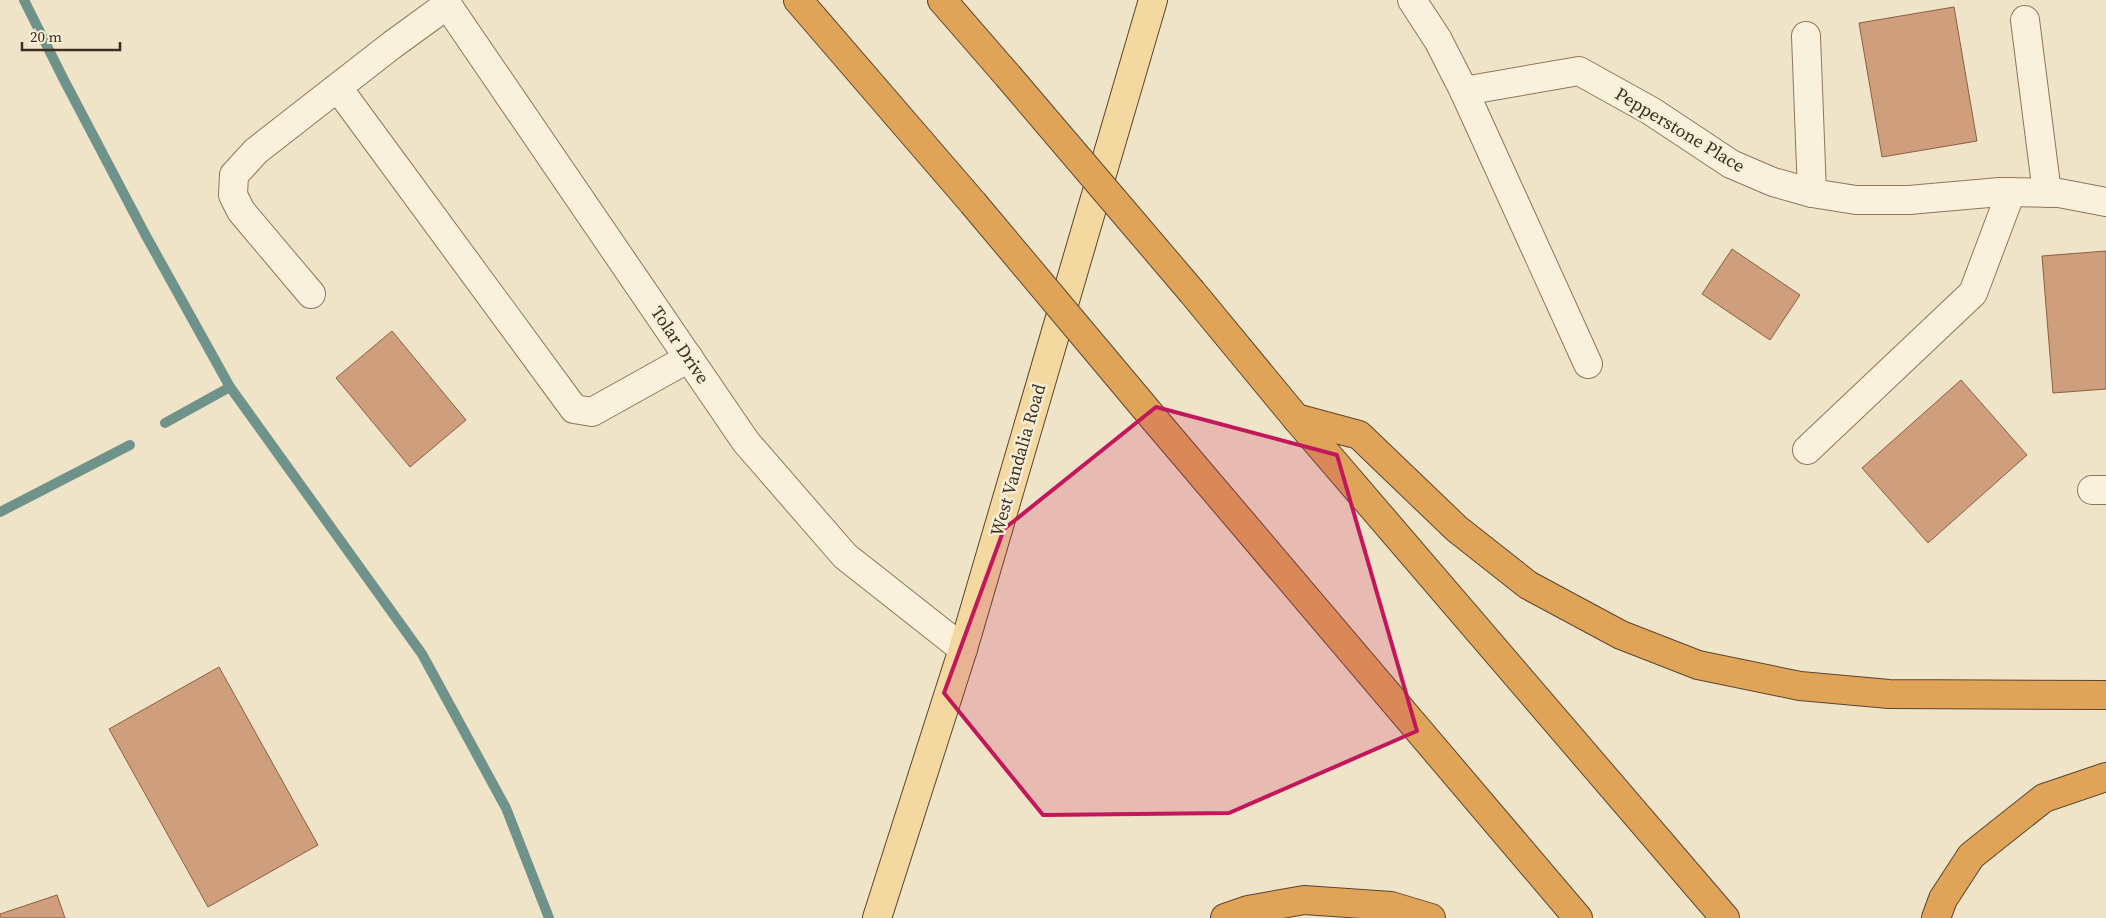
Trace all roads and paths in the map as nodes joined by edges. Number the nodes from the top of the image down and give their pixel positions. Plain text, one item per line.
1 (798, 0) edge
2 (942, 0) edge
3 (1153, 0) edge
4 (1412, 0) edge
5 (445, 3) edge
6 (2025, 20) dead end
7 (1806, 36) dead end
8 (338, 88) junction
9 (1464, 90) junction
10 (2011, 192) junction
11 (1812, 193) junction
12 (2046, 193) junction
13 (2106, 202) edge
14 (311, 294) dead end
15 (689, 358) junction
16 (1588, 364) dead end
17 (1296, 418) junction
18 (1807, 450) dead end
19 (963, 649) junction
20 (2106, 695) edge
21 (2106, 777) edge
22 (877, 918) edge
23 (1225, 918) edge
24 (1431, 918) edge
25 (1578, 918) edge
26 (1725, 918) edge
27 (1936, 918) edge

1 - 25 highway, bridge
2 - 17 highway, bridge
3 - 19 main road, West Vandalia Road
4 - 9 street
5 - 8 street
5 - 15 street, Tolar Drive
6 - 12 street
7 - 11 street
8 - 14 street
8 - 15 street
9 - 11 street, Pepperstone Place
9 - 16 street
10 - 11 street, Pepperstone Place
10 - 12 street, Pepperstone Place
10 - 18 street
12 - 13 street, Pepperstone Place
15 - 19 street, Tolar Drive
17 - 20 highway
17 - 26 highway
19 - 22 main road, West Vandalia Road
21 - 27 highway
23 - 24 highway

